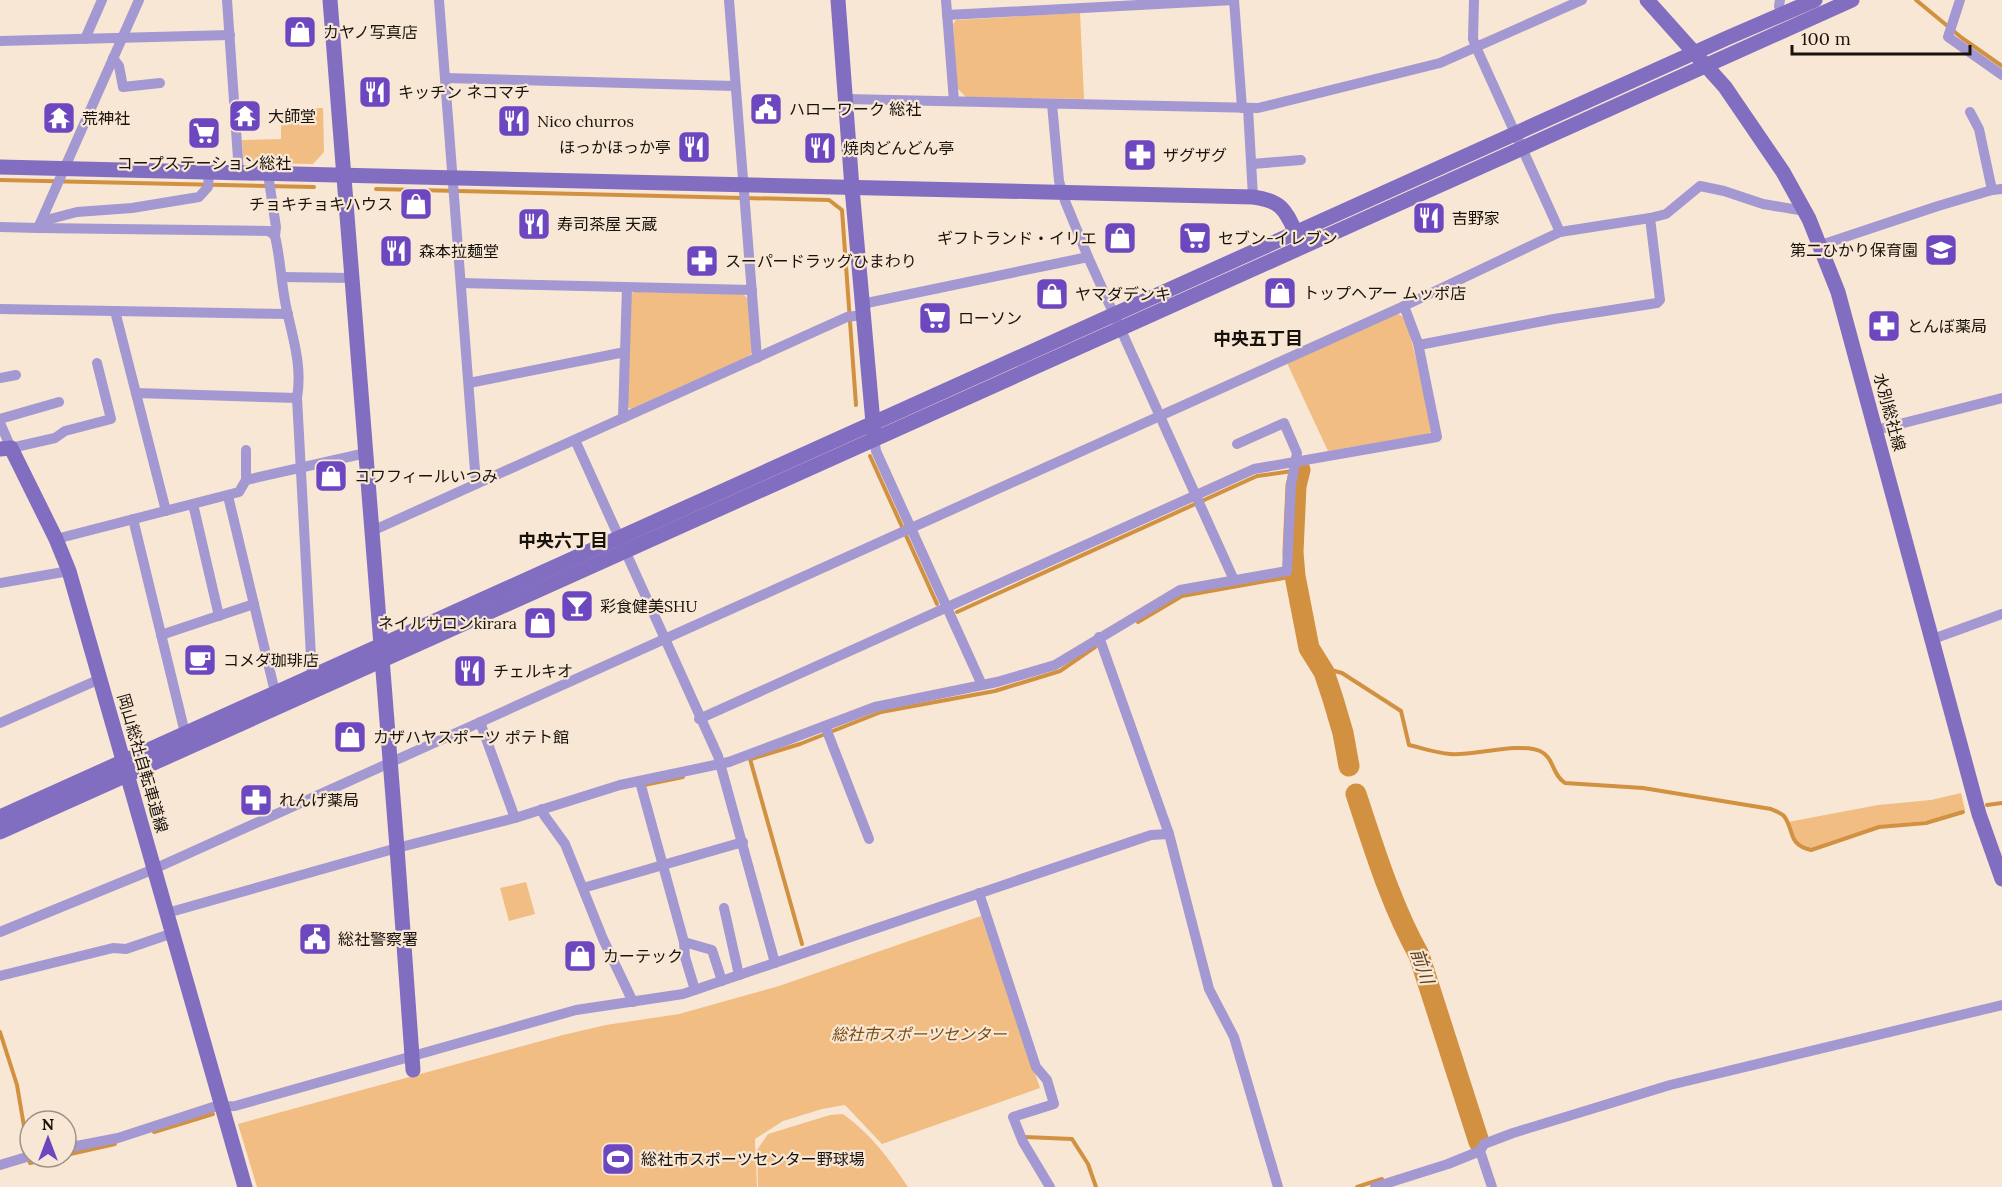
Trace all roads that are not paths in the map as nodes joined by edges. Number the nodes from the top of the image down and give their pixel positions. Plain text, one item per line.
1 (102, 0) edge
2 (139, 0) edge
3 (227, 0) edge
4 (330, 0) edge
5 (439, 0) edge
6 (729, 0) edge
7 (838, 0) edge
8 (945, 0) edge
9 (1234, 0) edge
10 (1474, 0) edge
11 (1582, 0) edge
12 (1647, 0) edge
13 (1815, 0) edge
14 (1852, 0) edge
15 (1960, 0) edge
16 (1781, 7) edge
17 (947, 15) junction
18 (230, 35) junction
19 (123, 38) junction
20 (86, 39) junction
21 (0, 41) edge
22 (1476, 47) junction
23 (1694, 53) junction
24 (113, 58) junction
25 (1706, 66) junction
26 (2002, 75) edge
27 (445, 78) junction
28 (160, 83) dead end
29 (735, 86) junction
30 (846, 99) junction
31 (954, 101) junction
32 (1052, 104) junction
33 (1245, 108) junction
34 (1970, 112) dead end
35 (1519, 140) junction
36 (1301, 160) dead end
37 (1252, 164) junction
38 (0, 167) edge
39 (239, 173) junction
40 (344, 176) junction
41 (61, 177) junction
42 (209, 180) junction
43 (269, 182) junction
44 (454, 187) junction
45 (852, 188) junction
46 (1997, 190) edge
47 (1062, 192) junction
48 (744, 194) junction
49 (1253, 197) junction
50 (1805, 211) junction
51 (1650, 218) junction
52 (0, 227) edge
53 (38, 228) junction
54 (1560, 232) junction
55 (276, 236) junction
56 (1299, 239) junction
57 (1821, 245) junction
58 (1088, 256) junction
59 (282, 278) junction
60 (352, 278) junction
61 (461, 283) junction
62 (627, 287) junction
63 (752, 290) junction
64 (1404, 306) junction
65 (0, 309) edge
66 (115, 311) junction
67 (856, 313) junction
68 (288, 314) junction
69 (1117, 321) junction
70 (1419, 345) junction
71 (625, 352) junction
72 (757, 358) junction
73 (97, 363) dead end
74 (16, 375) dead end
75 (0, 378) edge
76 (469, 383) junction
77 (136, 393) junction
78 (297, 398) junction
79 (2002, 398) edge
80 (59, 402) dead end
81 (1160, 416) junction
82 (623, 418) junction
83 (0, 421) edge
84 (1876, 430) junction
85 (874, 431) junction
86 (575, 440) junction
87 (1237, 444) dead end
88 (6, 449) edge
89 (246, 450) dead end
90 (366, 453) junction
91 (302, 466) junction
92 (1294, 467) junction
93 (246, 480) junction
94 (476, 484) junction
95 (228, 496) junction
96 (1197, 500) junction
97 (193, 504) junction
98 (166, 511) junction
99 (133, 519) junction
100 (906, 529) junction
101 (372, 531) junction
102 (56, 539) junction
103 (622, 544) junction
104 (69, 571) junction
105 (1234, 580) junction
106 (0, 583) edge
107 (254, 604) junction
108 (947, 608) junction
109 (2002, 614) edge
110 (219, 616) junction
111 (161, 635) junction
112 (1933, 639) junction
113 (664, 640) junction
114 (1101, 641) junction
115 (381, 644) junction
116 (382, 660) junction
117 (312, 675) junction
118 (100, 679) junction
119 (982, 686) junction
120 (276, 692) junction
121 (699, 719) junction
122 (480, 722) junction
123 (0, 723) edge
124 (827, 731) junction
125 (185, 733) junction
126 (390, 762) junction
127 (721, 767) junction
128 (125, 768) junction
129 (641, 784) junction
130 (543, 811) junction
131 (0, 817) edge
132 (515, 818) junction
133 (0, 832) edge
134 (1169, 834) junction
135 (869, 839) dead end
136 (743, 842) junction
137 (397, 848) junction
138 (663, 865) junction
139 (154, 869) junction
140 (2002, 879) edge
141 (583, 888) junction
142 (979, 893) junction
143 (724, 908) dead end
144 (168, 913) junction
145 (0, 932) edge
146 (173, 933) junction
147 (684, 942) junction
148 (775, 963) junction
149 (739, 975) junction
150 (0, 976) edge
151 (722, 981) junction
152 (695, 990) junction
153 (633, 1002) junction
154 (2002, 1005) edge
155 (412, 1063) junction
156 (222, 1107) junction
157 (78, 1146) edge
158 (1480, 1151) junction
159 (18, 1160) edge
160 (0, 1165) edge
161 (245, 1187) edge
162 (1050, 1187) edge
163 (1278, 1187) edge
164 (1375, 1187) edge
165 (1492, 1187) edge

1 - 20 street
2 - 19 street
3 - 18 street
4 - 40 street
5 - 27 street
6 - 29 street
7 - 30 street
8 - 17 street
9 - 17 street
9 - 33 street
10 - 22 street
11 - 22 street
12 - 23 street, 水別総社線
13 - 16 street
14 - 25 street
15 - 26 street
16 - 23 street
17 - 31 street
18 - 19 street
18 - 39 street
19 - 20 street
19 - 24 street
20 - 21 street
22 - 33 street
22 - 35 street
23 - 25 street, 水別総社線
23 - 35 street
24 - 28 street
24 - 41 street
25 - 35 street
25 - 50 street, 水別総社線
27 - 29 street
27 - 44 street
29 - 48 street
30 - 31 street
30 - 45 street
31 - 32 street
32 - 33 street
32 - 47 street
33 - 37 street
34 - 46 street
35 - 54 street
35 - 56 street
36 - 37 street
37 - 49 street
38 - 41 street
39 - 42 street
39 - 43 street
40 - 43 street
40 - 44 street
40 - 60 street
41 - 42 street
41 - 53 street
42 - 53 street
43 - 55 street
44 - 48 street
44 - 61 street
45 - 47 street
45 - 48 street
45 - 67 street
46 - 57 street
47 - 49 street
47 - 58 street
48 - 63 street
49 - 56 street
50 - 51 street
50 - 57 street, 水別総社線
51 - 54 street
51 - 70 street
52 - 53 street
53 - 55 street
54 - 64 street
55 - 59 street
56 - 69 street
57 - 84 street, 水別総社線
58 - 67 street
58 - 69 street
59 - 60 street
59 - 68 street
60 - 90 street
61 - 62 street
61 - 76 street
62 - 63 street
62 - 71 street
63 - 72 street
64 - 70 street
64 - 81 street
65 - 66 street
66 - 68 street
66 - 77 street
67 - 72 street
67 - 85 street
68 - 78 street
69 - 81 street
69 - 85 street
70 - 92 street
71 - 76 street
71 - 82 street
72 - 82 street
73 - 88 street
74 - 75 street
76 - 94 street
77 - 78 street
77 - 98 street
78 - 91 street
79 - 84 street
80 - 83 street
81 - 96 street
81 - 100 street
82 - 86 street
83 - 88 street
84 - 112 street, 水別総社線
85 - 100 street
85 - 103 street
86 - 94 street
86 - 103 street
87 - 92 street
88 - 102 street, 岡山総社自転車道線
89 - 93 street
90 - 91 street
90 - 101 street
91 - 93 street
91 - 117 street
92 - 96 street
92 - 105 street
93 - 95 street
94 - 101 street
95 - 97 street
95 - 107 street
96 - 105 street
96 - 108 street
97 - 98 street
97 - 110 street
98 - 99 street
99 - 102 street
99 - 111 street
100 - 108 street
100 - 113 street
101 - 115 street
102 - 104 street, 岡山総社自転車道線
103 - 113 street
103 - 115 street
103 - 116 street
104 - 106 street
104 - 118 street, 岡山総社自転車道線
105 - 114 street
107 - 110 street
107 - 120 street
108 - 119 street
108 - 121 street
109 - 112 street
110 - 111 street
111 - 125 street
112 - 140 street, 水別総社線
113 - 121 street
113 - 122 street
114 - 119 street
114 - 134 street
115 - 116 street
115 - 117 street
116 - 126 street
116 - 128 street
117 - 120 street
118 - 123 street
118 - 128 street, 岡山総社自転車道線
119 - 124 street
120 - 125 street
121 - 127 street
122 - 126 street
122 - 132 street
124 - 127 street
124 - 135 street
125 - 128 street
126 - 137 street
126 - 139 street
127 - 129 street
127 - 136 street
128 - 131 street
128 - 133 street
128 - 139 street, 岡山総社自転車道線
129 - 130 street
129 - 138 street
130 - 132 street
130 - 141 street
132 - 137 street
134 - 142 street
134 - 163 street
136 - 138 street
136 - 148 street
137 - 144 street
137 - 155 street
138 - 141 street
138 - 147 street
139 - 144 street, 岡山総社自転車道線
139 - 145 street
141 - 153 street
142 - 148 street
142 - 162 street
143 - 149 street
144 - 146 street, 岡山総社自転車道線
146 - 150 street
146 - 156 street, 岡山総社自転車道線
147 - 151 street
147 - 152 street
148 - 149 street
149 - 151 street
151 - 152 street
152 - 153 street
153 - 155 street
154 - 158 street
155 - 156 street
156 - 157 street
156 - 161 street, 岡山総社自転車道線
158 - 164 street
158 - 165 street
159 - 160 street

